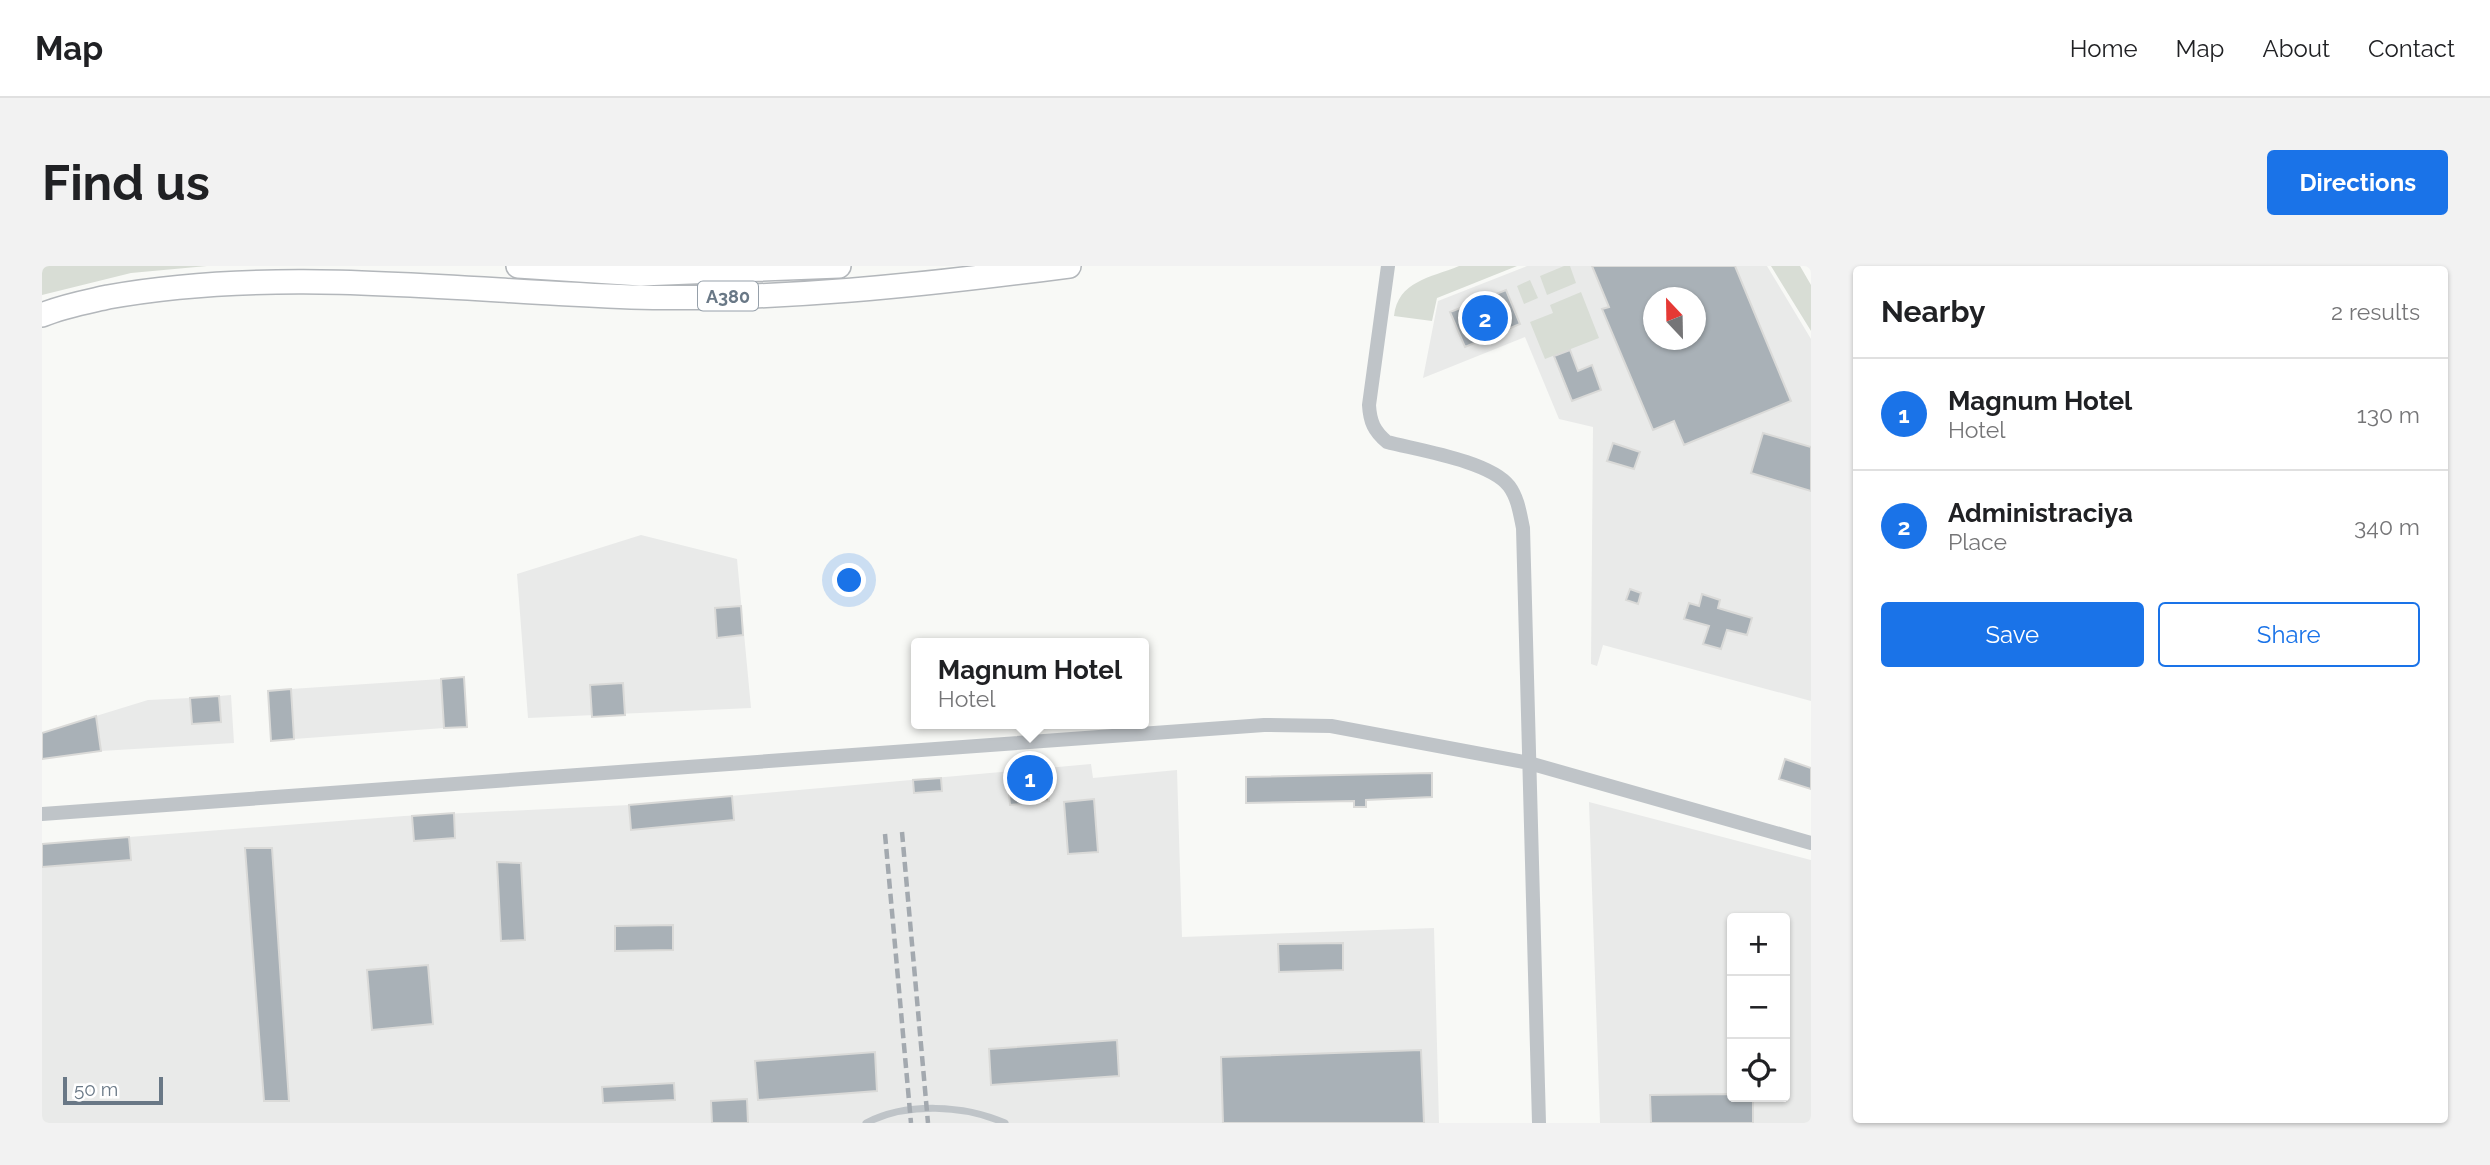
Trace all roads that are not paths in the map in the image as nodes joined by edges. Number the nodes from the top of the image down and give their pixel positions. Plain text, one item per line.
1 (309, 266) edge
2 (518, 266) edge
3 (839, 266) edge
4 (1069, 266) edge
5 (570, 268) edge
6 (1384, 270) edge
7 (386, 279) junction
8 (42, 315) edge
9 (1529, 764) junction
10 (42, 814) edge
11 (1811, 842) edge
12 (866, 1123) edge
13 (1005, 1123) edge
14 (1539, 1123) edge

1 - 7 highway, A380
2 - 5 highway, A380
3 - 5 highway, A380
4 - 7 highway, A380
6 - 9 street
7 - 8 highway
9 - 10 street
9 - 11 street
9 - 14 street
12 - 13 lane

